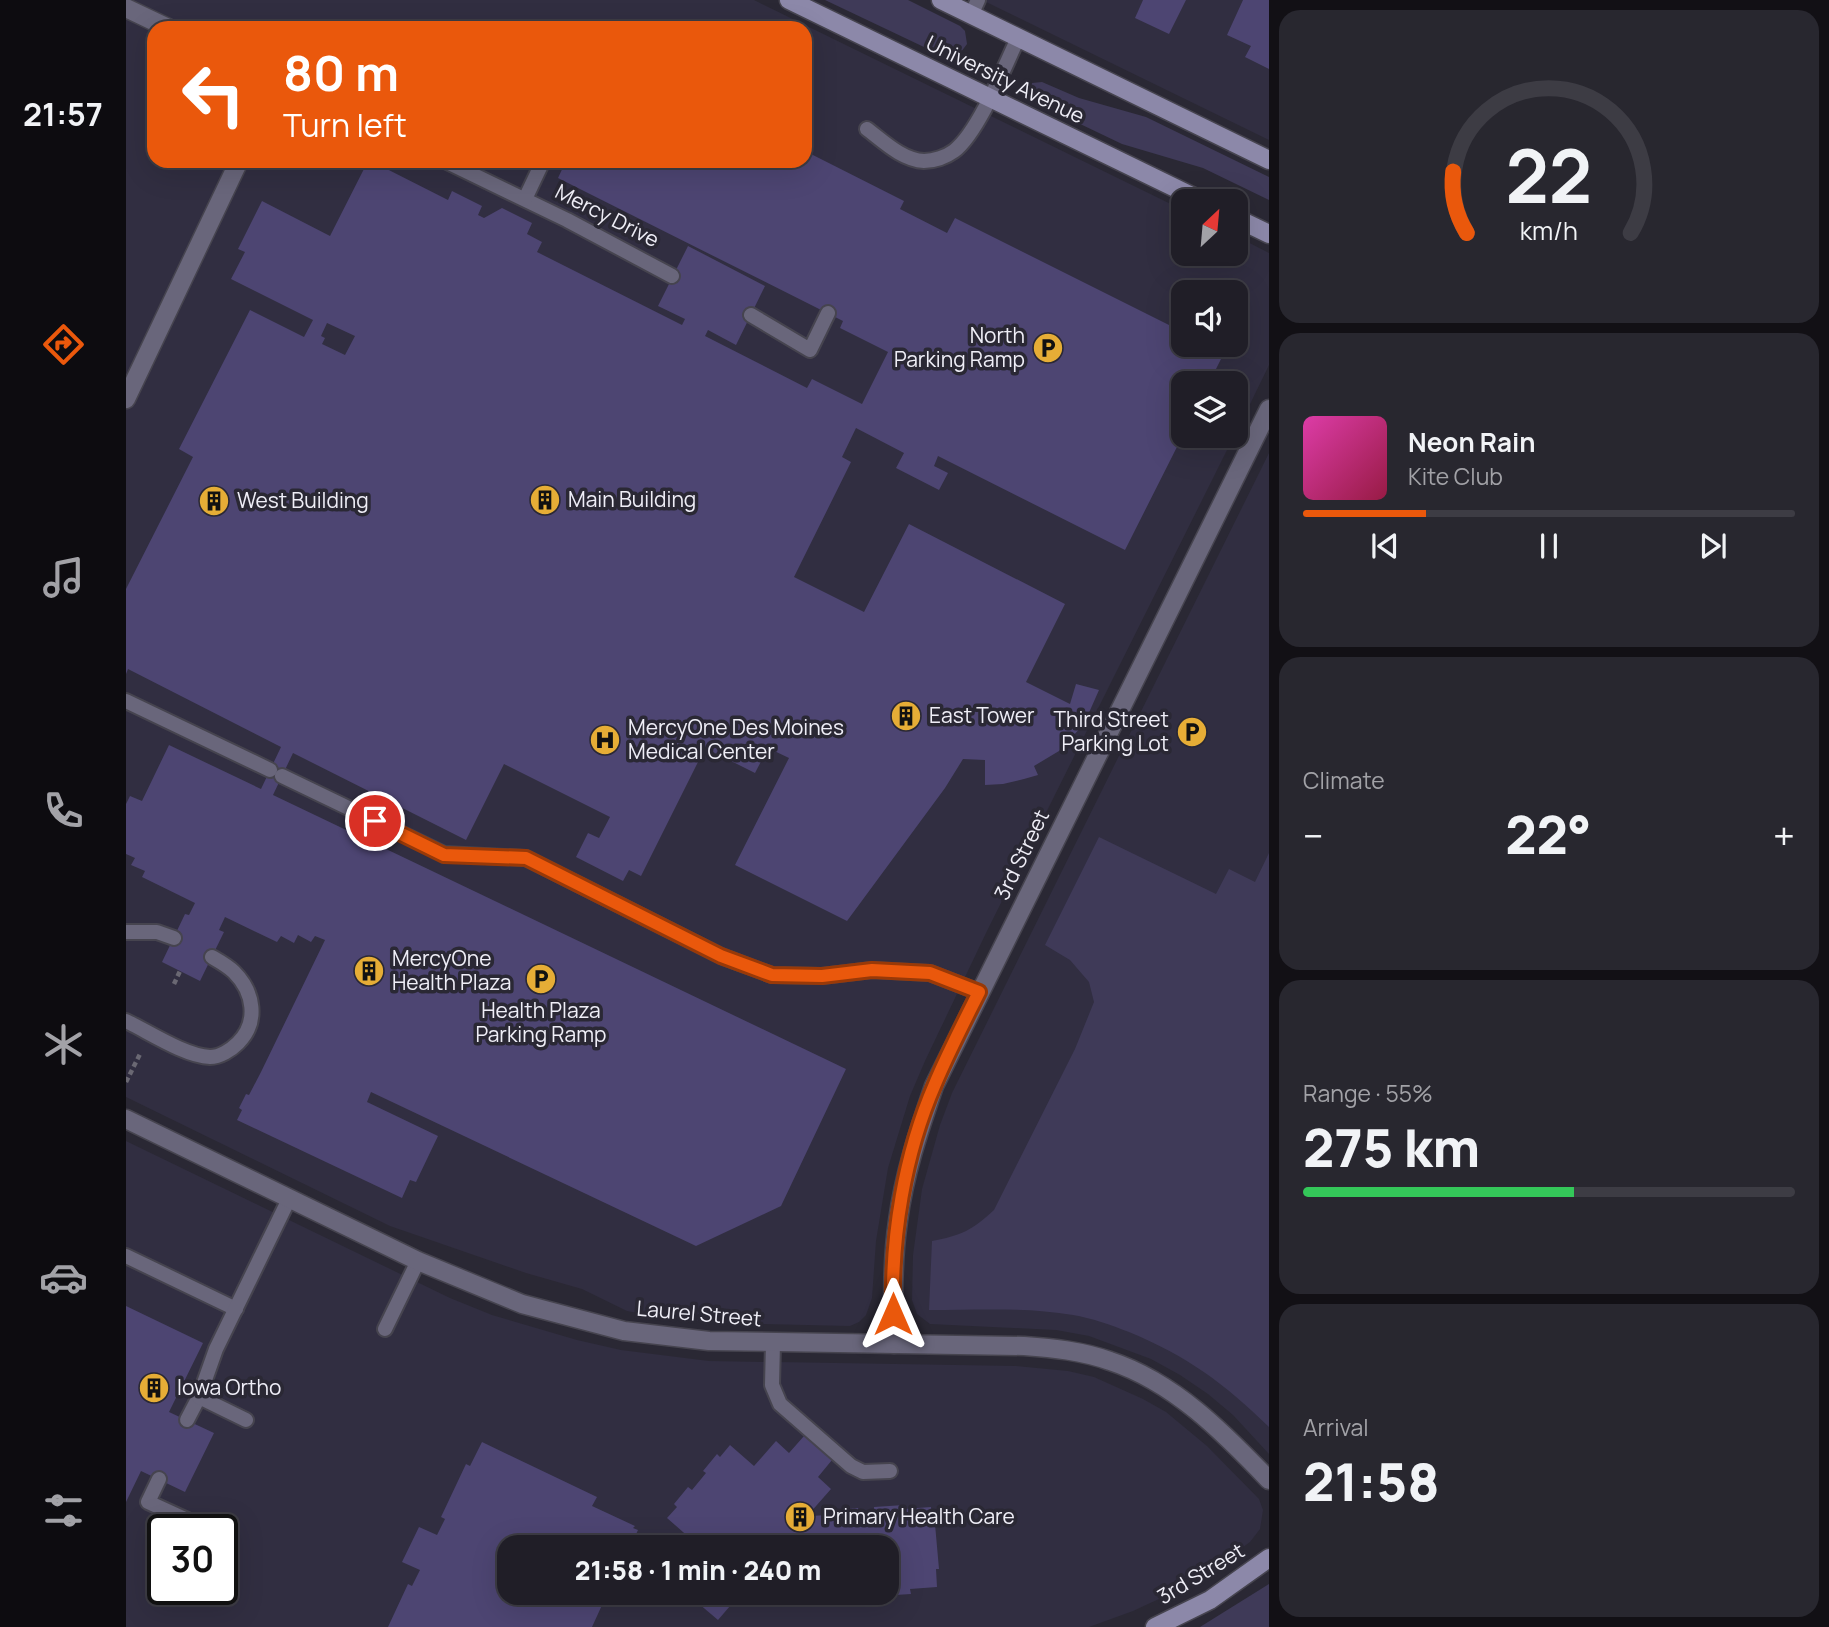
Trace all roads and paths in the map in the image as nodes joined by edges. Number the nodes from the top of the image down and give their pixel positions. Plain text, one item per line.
1 (789, 0) edge
2 (941, 0) edge
3 (974, 7) edge
4 (126, 8) edge
5 (153, 21) edge
6 (1018, 38) junction
7 (990, 98) junction
8 (867, 129) dead end
9 (1269, 160) edge
10 (235, 168) edge
11 (459, 168) edge
12 (540, 168) edge
13 (1177, 189) edge
14 (524, 200) junction
15 (1248, 224) edge
16 (1269, 234) edge
17 (672, 276) dead end
18 (828, 313) dead end
19 (751, 315) dead end
20 (130, 378) edge
21 (126, 399) edge
22 (1269, 409) edge
23 (126, 701) edge
24 (126, 932) edge
25 (174, 938) dead end
26 (212, 957) dead end
27 (180, 971) dead end
28 (174, 984) dead end
29 (979, 992) junction
30 (126, 1021) edge
31 (143, 1048) dead end
32 (126, 1082) edge
33 (126, 1119) edge
34 (289, 1199) junction
35 (126, 1256) edge
36 (418, 1261) junction
37 (236, 1309) junction
38 (385, 1329) dead end
39 (773, 1343) junction
40 (894, 1344) junction
41 (198, 1397) junction
42 (187, 1420) dead end
43 (246, 1420) dead end
44 (890, 1471) dead end
45 (159, 1479) dead end
46 (1269, 1480) edge
47 (174, 1514) edge
48 (1269, 1558) edge
49 (1155, 1627) edge

1 - 7 main road, University Avenue
2 - 3 main road, University Avenue
3 - 6 main road, University Avenue
4 - 5 street
6 - 7 lane
6 - 9 main road, University Avenue
7 - 8 lane
7 - 13 main road, University Avenue
10 - 20 street
11 - 14 lane, Mercy Drive
12 - 14 lane
14 - 17 lane, Mercy Drive
15 - 16 main road
18 - 19 lane
20 - 21 street
22 - 29 street, 3rd Street
23 - 29 lane
24 - 25 lane
26 - 30 lane
27 - 28 path
29 - 40 street, 3rd Street
31 - 32 path
33 - 34 street, Laurel Street
34 - 36 street, Laurel Street
34 - 37 lane
35 - 37 lane
36 - 38 lane
36 - 39 street, Laurel Street
37 - 41 lane
39 - 40 street, Laurel Street
39 - 44 lane
40 - 46 street, Laurel Street
41 - 42 lane
41 - 43 lane
45 - 47 lane
48 - 49 main road, 3rd Street

